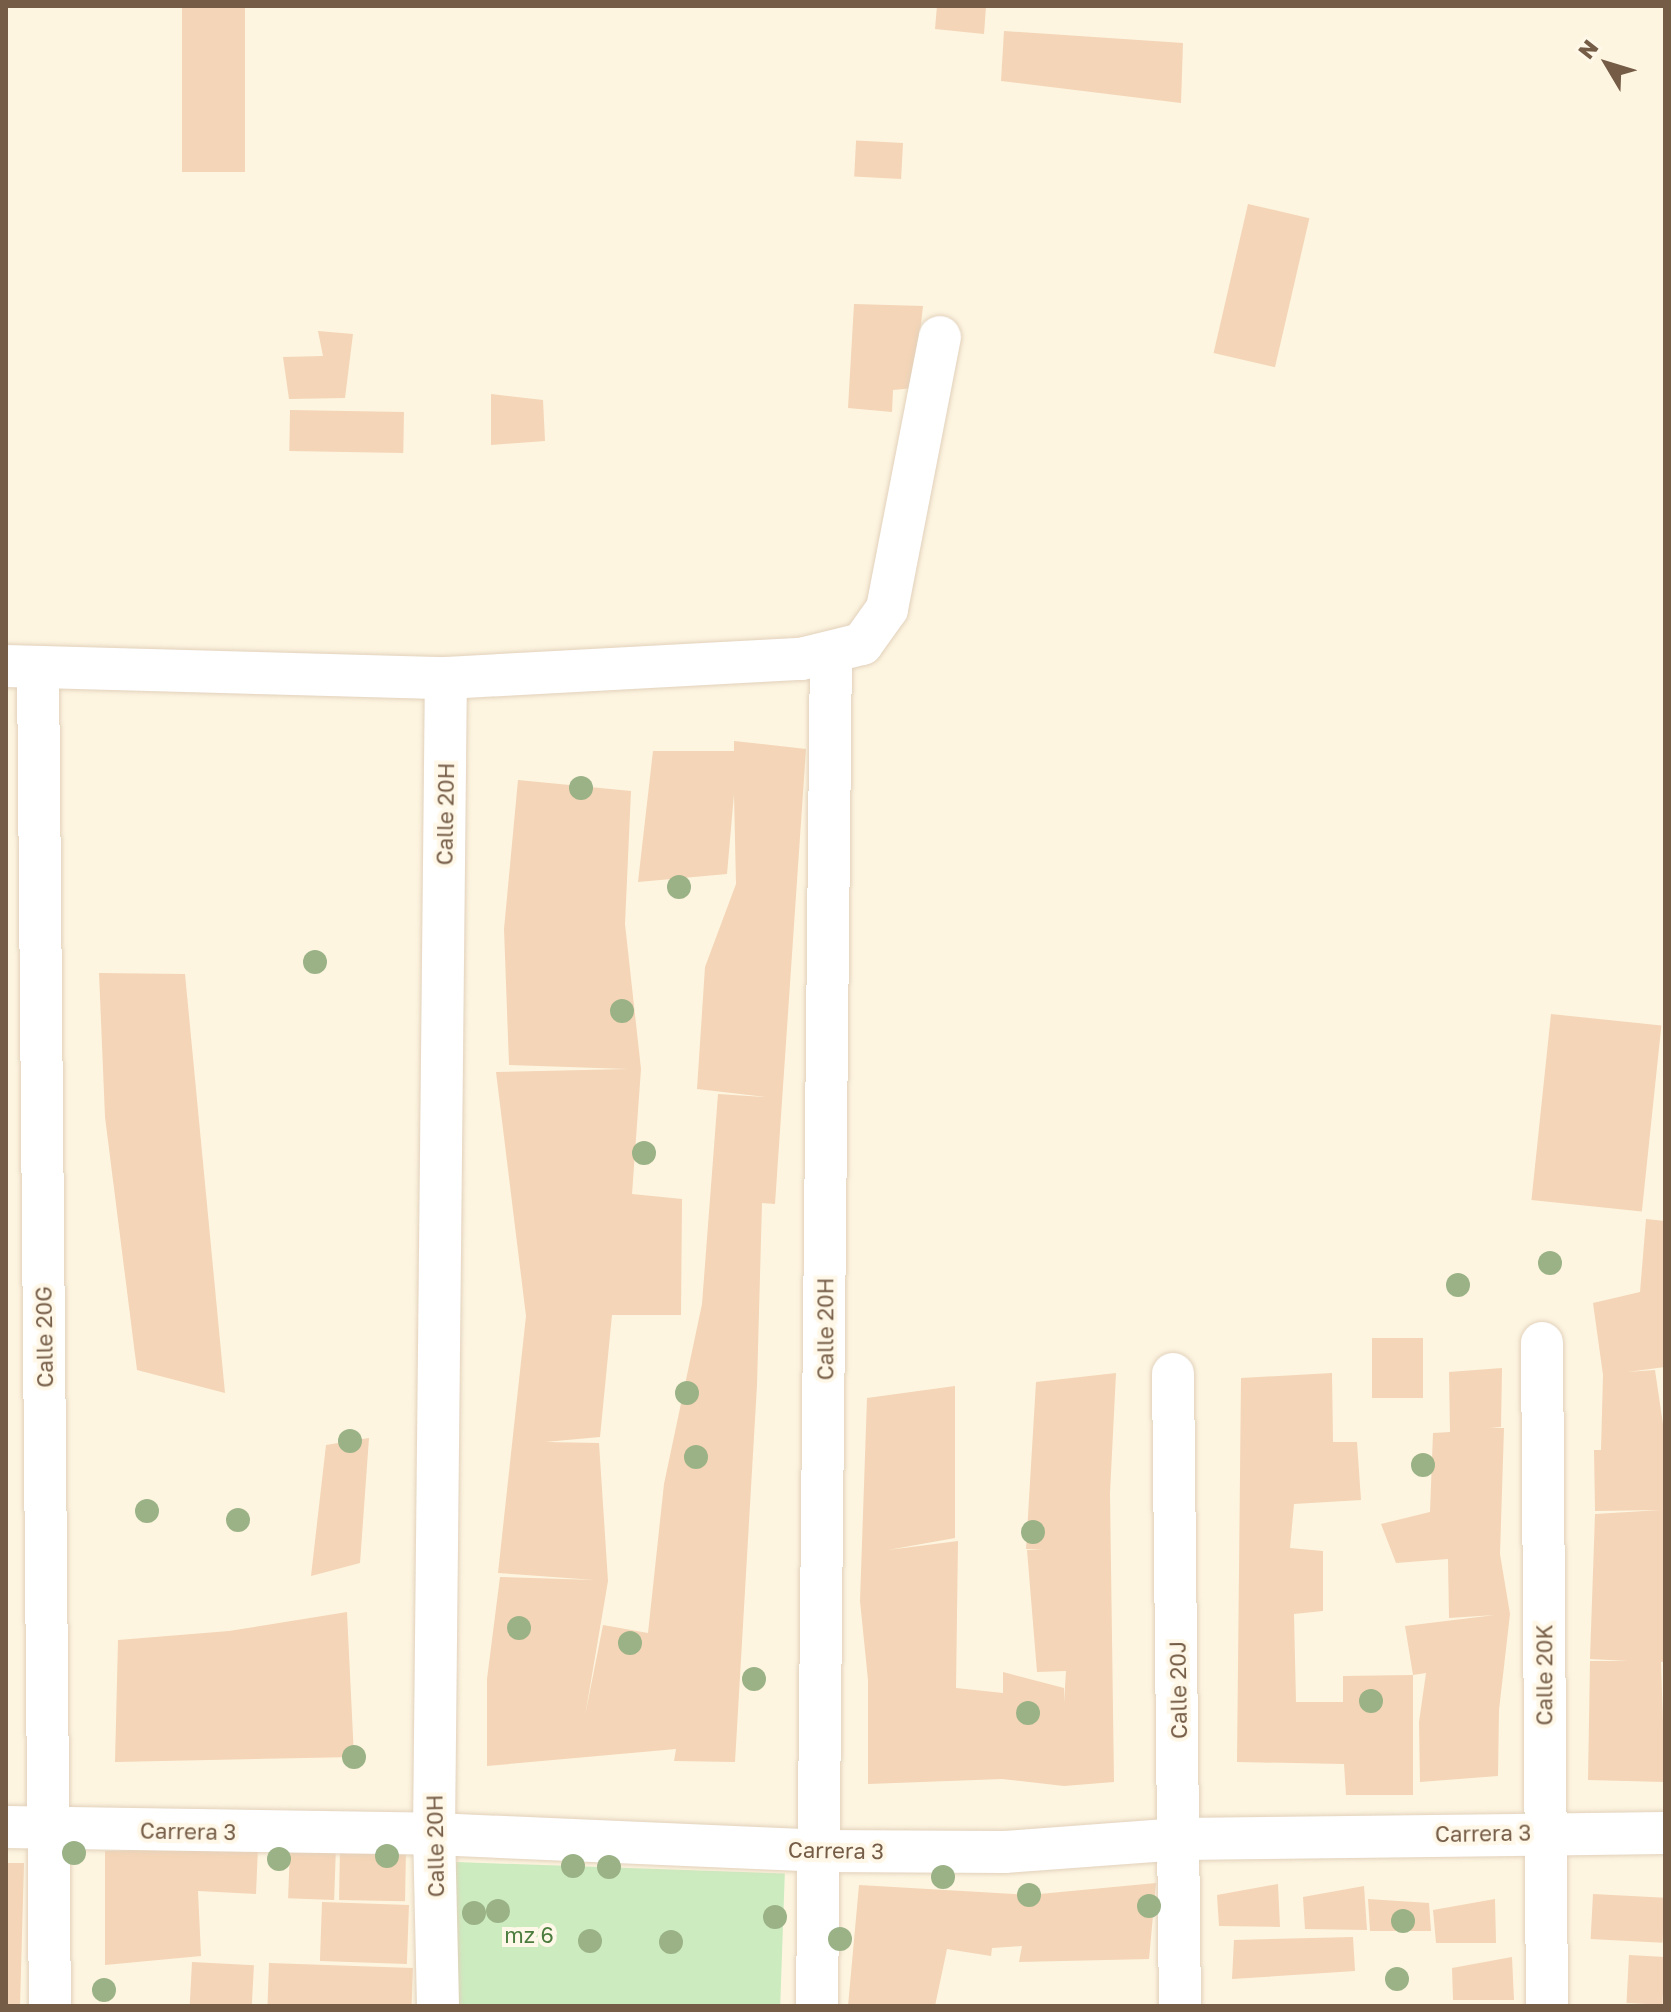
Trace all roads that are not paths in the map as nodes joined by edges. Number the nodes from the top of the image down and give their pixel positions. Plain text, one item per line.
1 (940, 337) dead end
2 (831, 652) junction
3 (22, 666) edge
4 (446, 678) junction
5 (1542, 1343) dead end
6 (1173, 1374) dead end
7 (6, 1827) edge
8 (49, 1830) junction
9 (1545, 1832) junction
10 (1665, 1833) edge
11 (434, 1834) junction
12 (1181, 1839) junction
13 (820, 1851) junction
14 (50, 2006) edge
15 (438, 2006) edge
16 (817, 2006) edge
17 (1180, 2006) edge
18 (1547, 2006) edge

1 - 2 street
2 - 4 street
2 - 13 street, Calle 20H
3 - 4 street
3 - 8 street, Calle 20G
4 - 11 street, Calle 20H
5 - 9 street, Calle 20K
6 - 12 street, Calle 20J
7 - 8 street, Carrera 3
8 - 11 street, Carrera 3
8 - 14 street, Calle 20G
9 - 10 street, Carrera 3
9 - 12 street, Carrera 3
9 - 18 street, Calle 20K
11 - 13 street, Carrera 3
11 - 15 street, Calle 20H
12 - 13 street, Carrera 3
12 - 17 street, Calle 20J
13 - 16 street, Calle 20H

